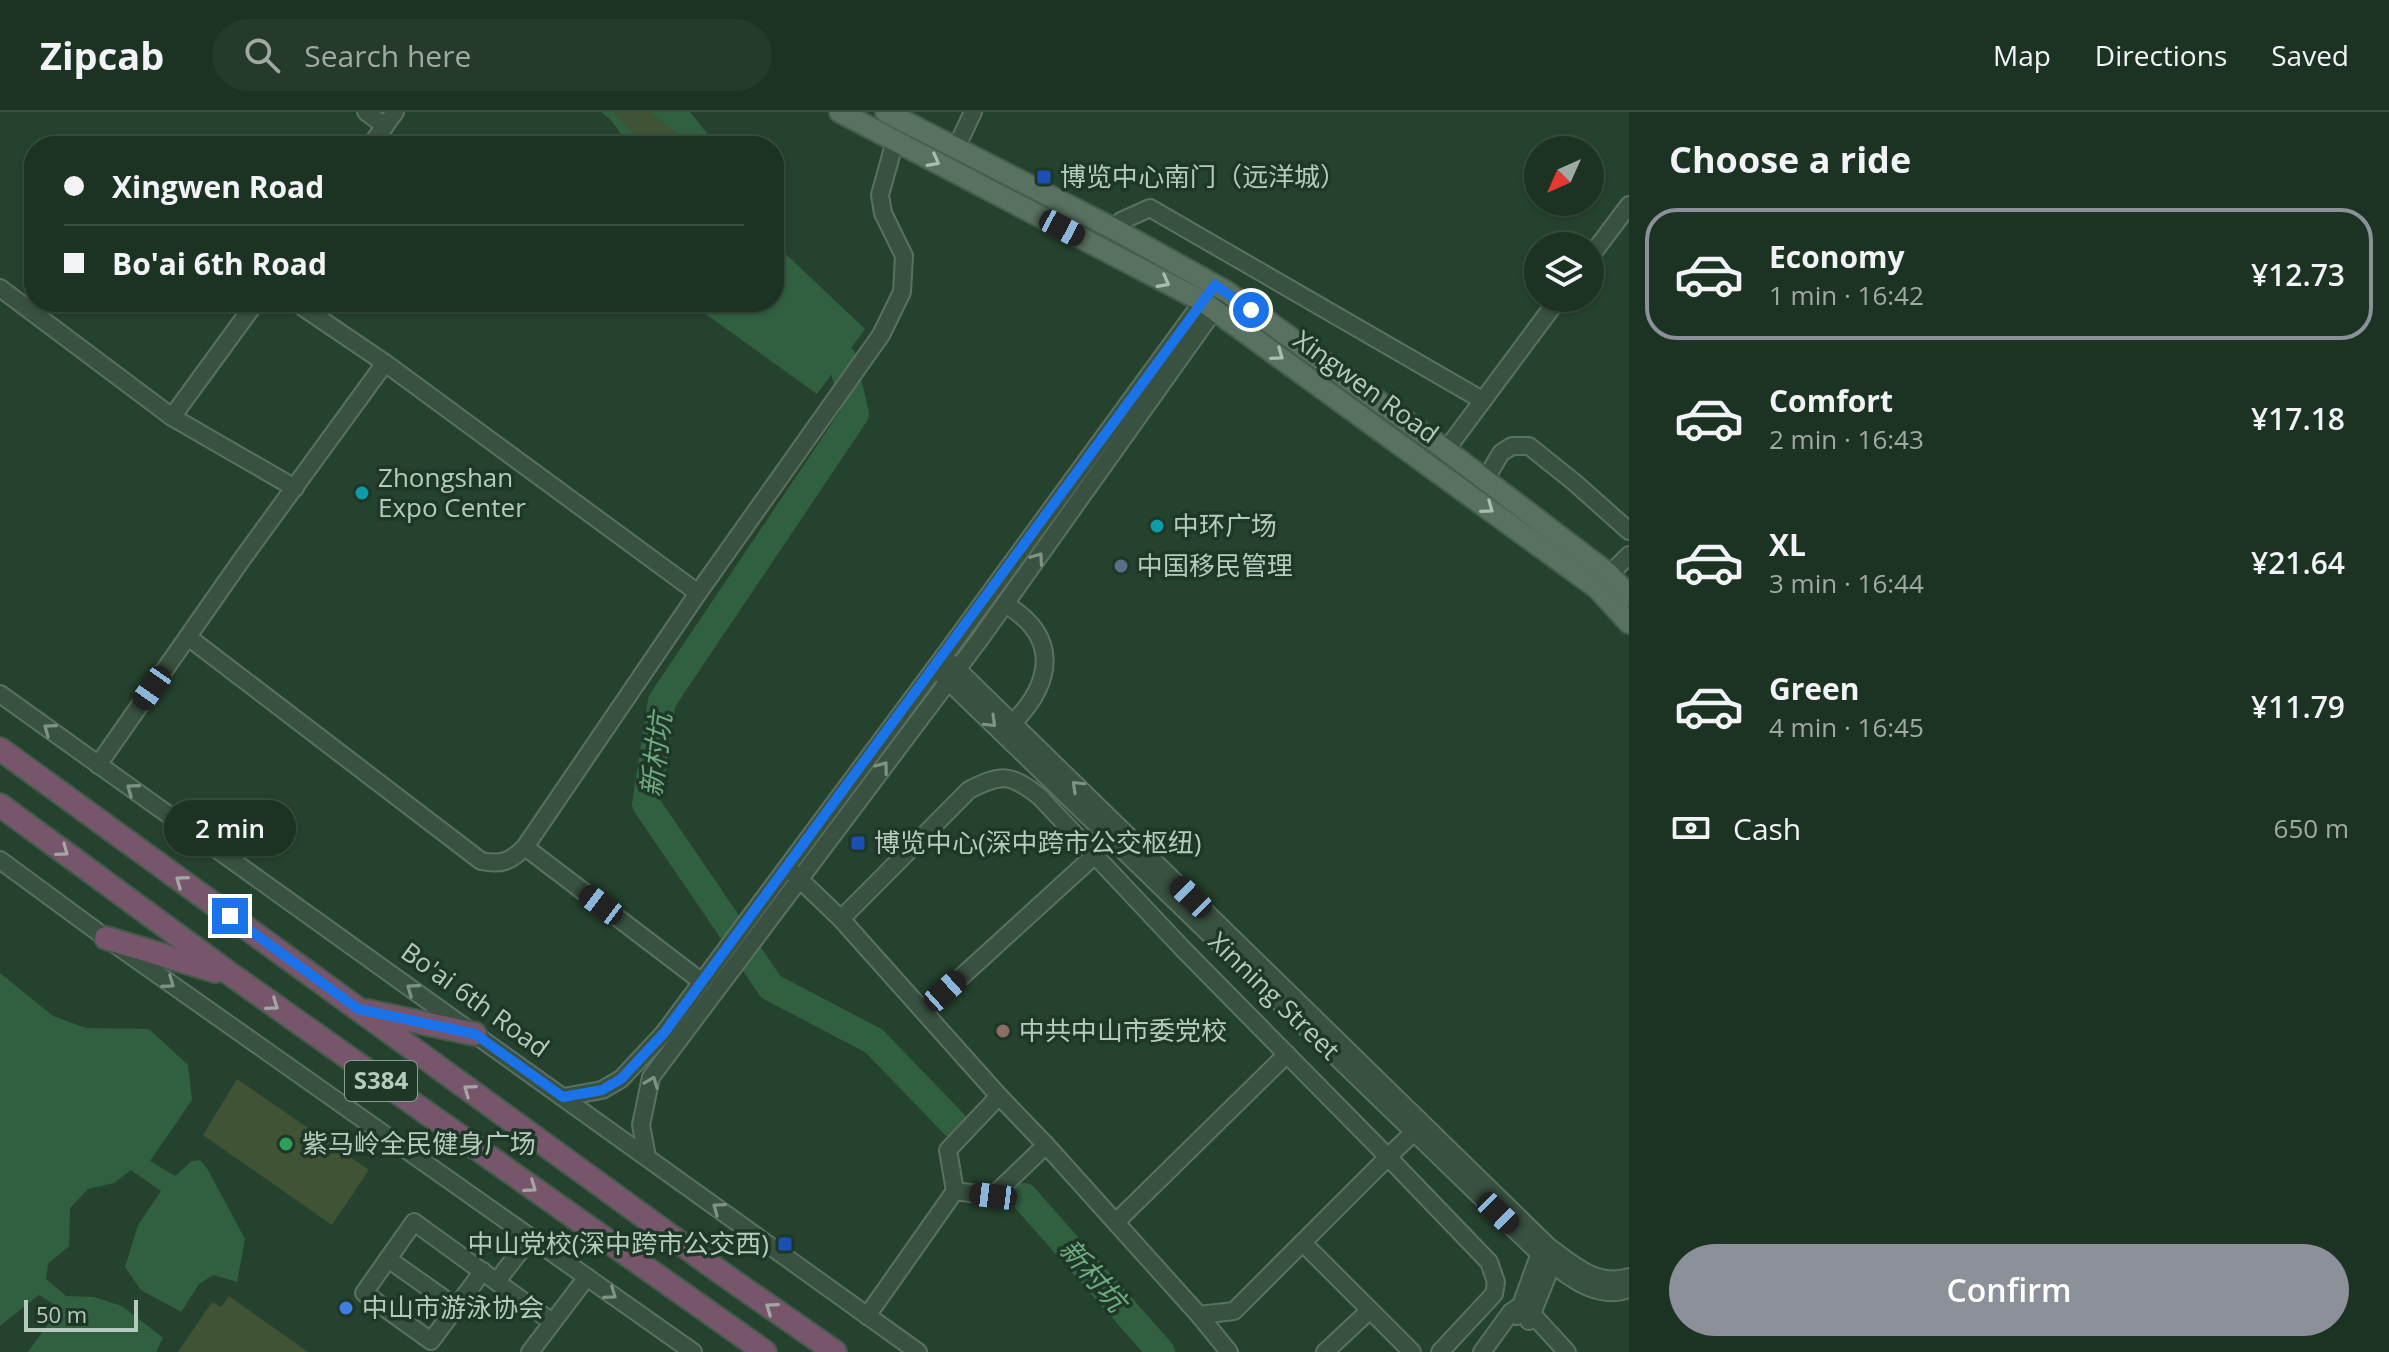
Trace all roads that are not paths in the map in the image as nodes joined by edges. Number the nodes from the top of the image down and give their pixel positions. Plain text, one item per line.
1 (366, 112) edge
2 (840, 112) edge
3 (886, 112) edge
4 (973, 112) edge
5 (390, 119) edge
6 (377, 136) edge
7 (895, 141) junction
8 (956, 148) junction
9 (1629, 205) edge
10 (1116, 230) junction
11 (1604, 238) edge
12 (0, 288) edge
13 (1215, 297) junction
14 (24, 306) edge
15 (32, 312) edge
16 (249, 312) edge
17 (310, 312) edge
18 (1548, 312) edge
19 (385, 363) junction
20 (1482, 400) junction
21 (172, 417) junction
22 (1446, 450) junction
23 (1485, 480) junction
24 (295, 488) junction
25 (1629, 531) edge
26 (1629, 555) edge
27 (1603, 581) junction
28 (698, 593) junction
29 (1629, 596) edge
30 (1005, 604) junction
31 (1629, 623) edge
32 (188, 637) junction
33 (940, 662) junction
34 (953, 675) junction
35 (0, 694) edge
36 (1013, 723) junction
37 (0, 749) edge
38 (98, 765) junction
39 (0, 805) edge
40 (525, 847) junction
41 (1095, 855) junction
42 (0, 860) edge
43 (793, 873) junction
44 (841, 919) junction
45 (106, 938) junction
46 (233, 976) junction
47 (707, 988) junction
48 (358, 1009) junction
49 (924, 1011) junction
50 (475, 1034) junction
51 (1287, 1054) junction
52 (999, 1096) junction
53 (563, 1097) junction
54 (1414, 1132) junction
55 (1046, 1145) junction
56 (647, 1157) junction
57 (1388, 1157) junction
58 (955, 1191) junction
59 (1116, 1222) junction
60 (531, 1237) junction
61 (1303, 1243) junction
62 (388, 1259) junction
63 (1546, 1259) junction
64 (490, 1276) junction
65 (587, 1277) junction
66 (1629, 1277) edge
67 (1629, 1289) edge
68 (456, 1307) junction
69 (1370, 1310) junction
70 (1199, 1315) junction
71 (1524, 1315) junction
72 (867, 1316) junction
73 (552, 1322) junction
74 (530, 1352) edge
75 (693, 1352) edge
76 (765, 1352) edge
77 (835, 1352) edge
78 (918, 1352) edge
79 (1229, 1352) edge
80 (1325, 1352) edge
81 (1412, 1352) edge
82 (1440, 1352) edge
83 (1482, 1352) edge
84 (1491, 1352) edge
85 (1558, 1352) edge
86 (1567, 1352) edge

1 - 5 street
2 - 7 main road, Xingwen Road
3 - 8 main road, Xingwen Road
4 - 8 street
5 - 6 street
7 -> 13 main road, Xingwen Road
7 - 28 street
8 - 10 main road, Xingwen Road
9 - 11 street
10 - 13 main road, Xingwen Road
10 - 20 street
12 - 14 street
13 - 22 main road, Xingwen Road
13 -> 27 main road, Xingwen Road
30 -> 13 street
13 - 33 street
15 - 21 street
16 - 21 street
17 - 19 street
18 - 20 street
19 - 24 street
19 - 28 street
20 - 22 street
21 - 24 street
22 - 23 main road, Xingwen Road
23 - 25 street
23 - 27 main road, Xingwen Road
24 - 32 street
26 - 27 street
27 - 29 main road, Xingwen Road
27 - 31 main road, Xingwen Road
28 - 40 street
30 - 34 street
30 - 36 street
32 - 38 street
32 - 40 street
33 - 34 street, Xinning Street
33 - 43 street
34 - 36 street
43 -> 34 street
34 -> 54 street, Xinning Street
38 -> 35 street, Bo'ai 6th Road
66 -> 36 street
48 -> 37 highway, S384
50 -> 38 street, Bo'ai 6th Road
39 -> 46 highway, S384
40 - 47 street
41 - 44 street
41 - 49 street
41 - 51 street
42 - 45 street
43 - 44 street
43 - 47 street
44 - 49 street
45 - 46 highway
45 -> 60 street
46 -> 76 highway, S384
47 - 53 street
56 -> 47 street
48 - 50 highway
77 -> 48 highway, S384
49 - 52 street
50 - 53 street, Bo'ai 6th Road
51 - 57 street
51 - 59 street
52 - 55 street
52 - 58 street
53 - 56 street, Bo'ai 6th Road
54 - 57 street
54 - 63 street, Xinning Street
55 - 58 street
55 - 59 street
72 -> 56 street, Bo'ai 6th Road
57 - 61 street
57 - 82 street
58 - 72 street
59 - 70 street
60 - 64 street
60 - 65 street
61 - 69 street
61 - 70 street
62 - 64 street
62 - 68 street
62 - 68 street
63 - 67 street, Xinning Street
63 - 71 street
64 - 68 street
64 - 73 street
65 - 73 street
65 -> 75 street
69 - 80 street
69 - 81 street
70 - 79 street
71 - 83 street
71 - 84 street
71 - 85 street
71 - 86 street
72 - 78 street, Bo'ai 6th Road
73 - 74 street

